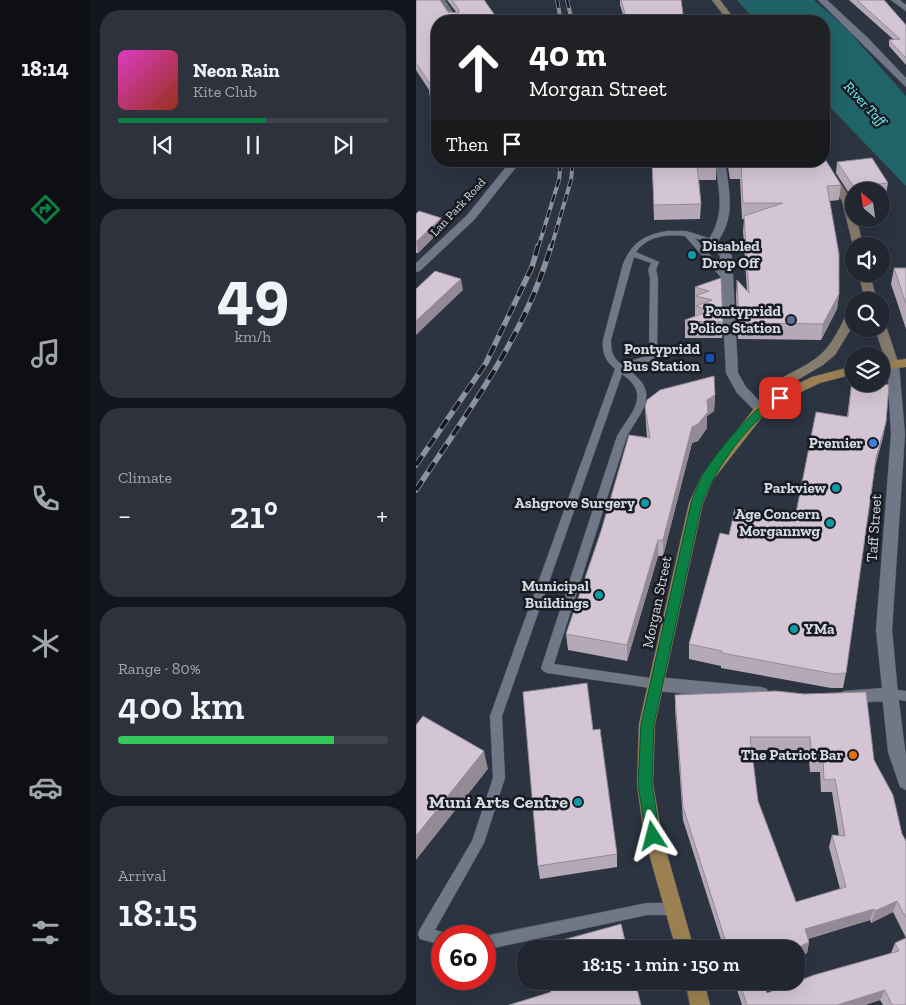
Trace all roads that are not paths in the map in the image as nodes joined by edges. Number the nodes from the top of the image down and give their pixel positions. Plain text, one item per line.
1 (441, 0) edge
2 (716, 0) edge
3 (822, 0) edge
4 (895, 0) edge
5 (906, 9) edge
6 (451, 15) edge
7 (727, 15) edge
8 (906, 84) edge
9 (511, 167) edge
10 (721, 167) edge
11 (826, 167) edge
12 (686, 233) junction
13 (856, 237) edge
14 (712, 242) junction
15 (632, 253) junction
16 (416, 269) edge
17 (728, 280) junction
18 (865, 282) edge
19 (866, 287) junction
20 (864, 292) edge
21 (868, 292) edge
22 (845, 328) edge
23 (884, 337) edge
24 (893, 365) edge
25 (620, 368) junction
26 (845, 372) edge
27 (762, 409) junction
28 (657, 684) junction
29 (773, 695) edge
30 (898, 695) edge
31 (832, 697) edge
32 (906, 782) edge
33 (674, 909) junction
34 (431, 935) edge
35 (683, 940) edge
36 (496, 941) edge
37 (696, 990) edge
38 (700, 1005) edge

1 - 6 street
2 - 7 main road
3 - 8 street
4 - 5 street
9 - 16 street, Lan Park Road
10 - 14 street
11 - 13 main road
12 - 14 lane
12 - 15 lane
12 - 17 lane
14 - 17 street
15 - 25 lane
15 - 25 lane
17 - 27 street
18 - 19 main road
19 - 20 main road
19 - 21 main road
22 - 27 main road
23 - 24 main road
24 - 30 street, Taff Street
25 - 28 lane
25 - 34 lane
26 - 27 main road, Morgan Street
27 - 28 main road, Morgan Street
28 - 29 street
28 - 33 main road, Morgan Street
30 - 31 street
30 - 32 street, Taff Street
33 - 35 main road, Morgan Street
33 - 36 lane
37 - 38 main road

